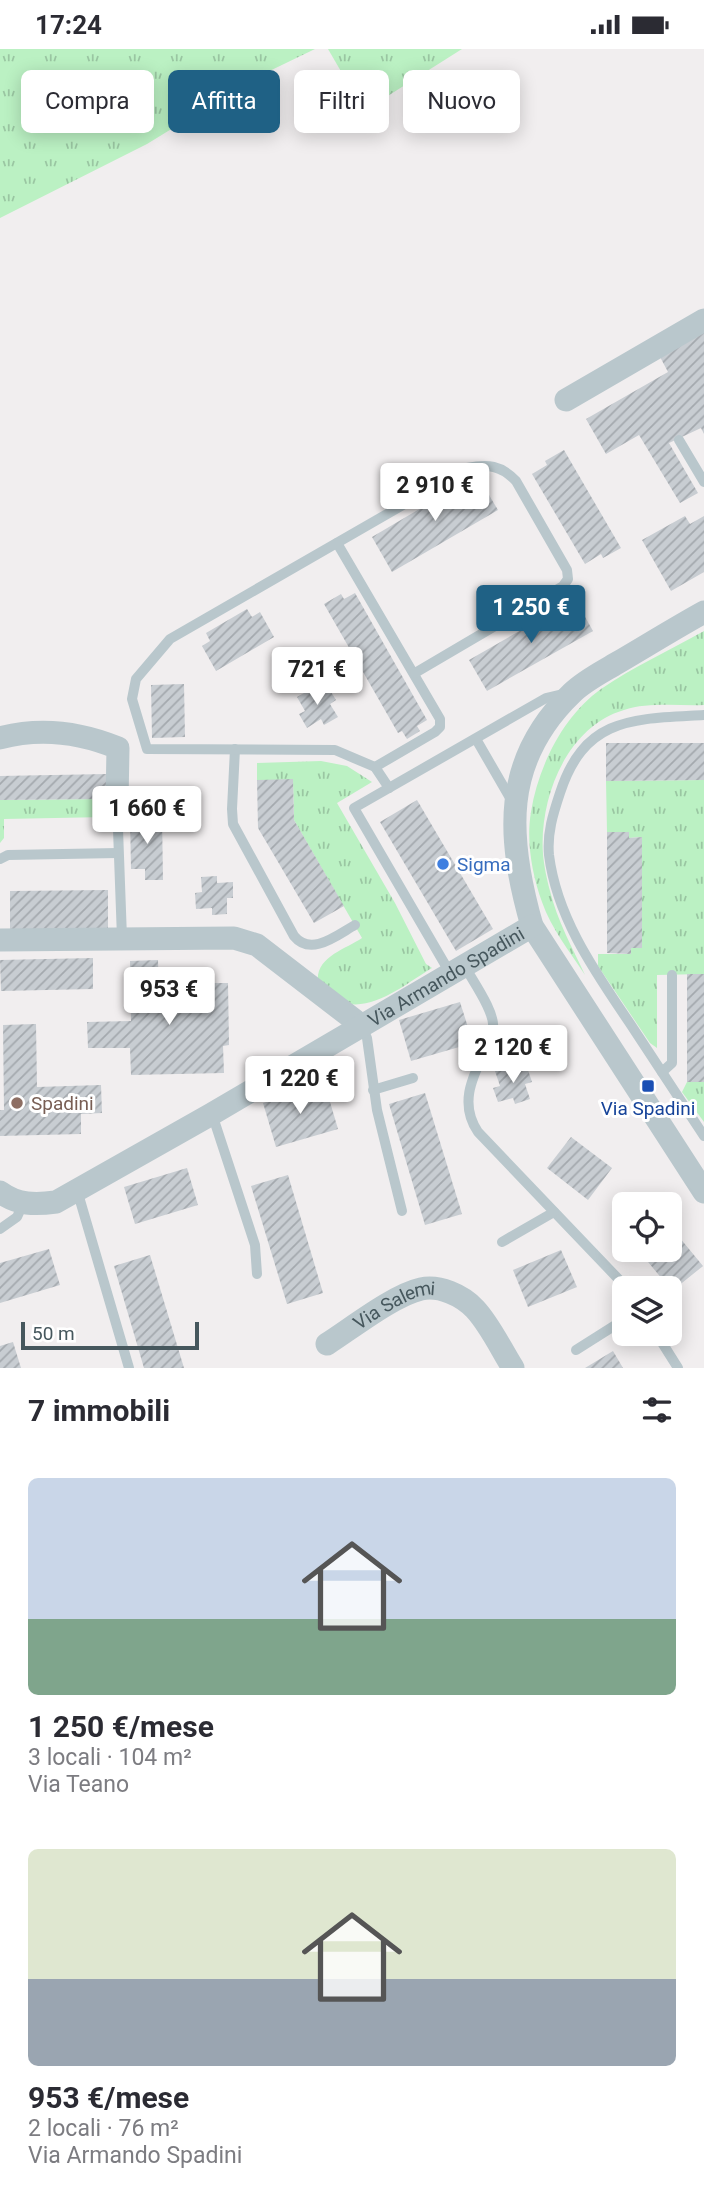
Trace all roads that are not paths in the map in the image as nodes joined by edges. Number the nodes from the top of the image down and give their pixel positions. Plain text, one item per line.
1 (704, 320) edge
2 (566, 400) dead end
3 (679, 440) dead end
4 (703, 481) edge
5 (337, 543) junction
6 (704, 612) edge
7 (415, 673) junction
8 (573, 691) junction
9 (704, 715) edge
10 (142, 736) junction
11 (0, 738) edge
12 (476, 739) junction
13 (118, 748) junction
14 (235, 749) junction
15 (375, 767) junction
16 (389, 788) junction
17 (117, 802) joint
18 (514, 805) junction
19 (118, 853) junction
20 (0, 859) edge
21 (355, 925) dead end
22 (532, 926) junction
23 (121, 938) junction
24 (0, 940) edge
25 (293, 955) junction
26 (457, 969) junction
27 (671, 975) dead end
28 (361, 1025) junction
29 (662, 1072) junction
30 (413, 1078) dead end
31 (373, 1090) junction
32 (210, 1115) junction
33 (704, 1136) edge
34 (77, 1190) junction
35 (0, 1192) edge
36 (704, 1192) edge
37 (23, 1204) junction
38 (402, 1211) dead end
39 (554, 1212) junction
40 (0, 1229) edge
41 (502, 1242) dead end
42 (257, 1274) dead end
43 (615, 1276) edge
44 (612, 1327) edge
45 (327, 1343) dead end
46 (664, 1346) edge
47 (576, 1350) dead end
48 (676, 1367) edge
49 (129, 1368) edge
50 (513, 1368) edge

1 - 2 street
3 - 4 lane
5 - 7 lane
5 - 7 lane
5 - 10 lane
6 - 8 street, Via Armando Spadini
7 - 15 lane
8 - 12 lane
8 - 18 street, Via Armando Spadini
9 - 29 lane
10 - 13 lane
10 - 14 lane
11 - 13 street
12 - 16 lane
12 - 18 lane
13 - 17 street
14 - 15 lane
14 - 25 lane, Via Armando Spadini
15 - 16 lane
16 - 26 lane
17 - 19 lane
18 - 22 street, Via Armando Spadini
19 - 20 lane
19 - 23 lane
21 - 25 lane
22 - 26 street, Via Armando Spadini
22 - 36 street, Via Armando Spadini
23 - 24 street, Via Armando Spadini
23 - 25 street, Via Armando Spadini
25 - 28 street, Via Armando Spadini
26 - 28 street, Via Armando Spadini
26 - 39 lane
27 - 29 lane
28 - 31 lane
28 - 32 street, Via Armando Spadini
29 - 33 lane
30 - 31 lane
31 - 38 lane
32 - 34 street, Via Armando Spadini
32 - 42 lane
34 - 37 street, Via Armando Spadini
34 - 49 lane
35 - 37 street
37 - 40 lane
39 - 41 lane
39 - 43 lane
44 - 47 lane
45 - 50 street, Via Salemi
46 - 48 lane

